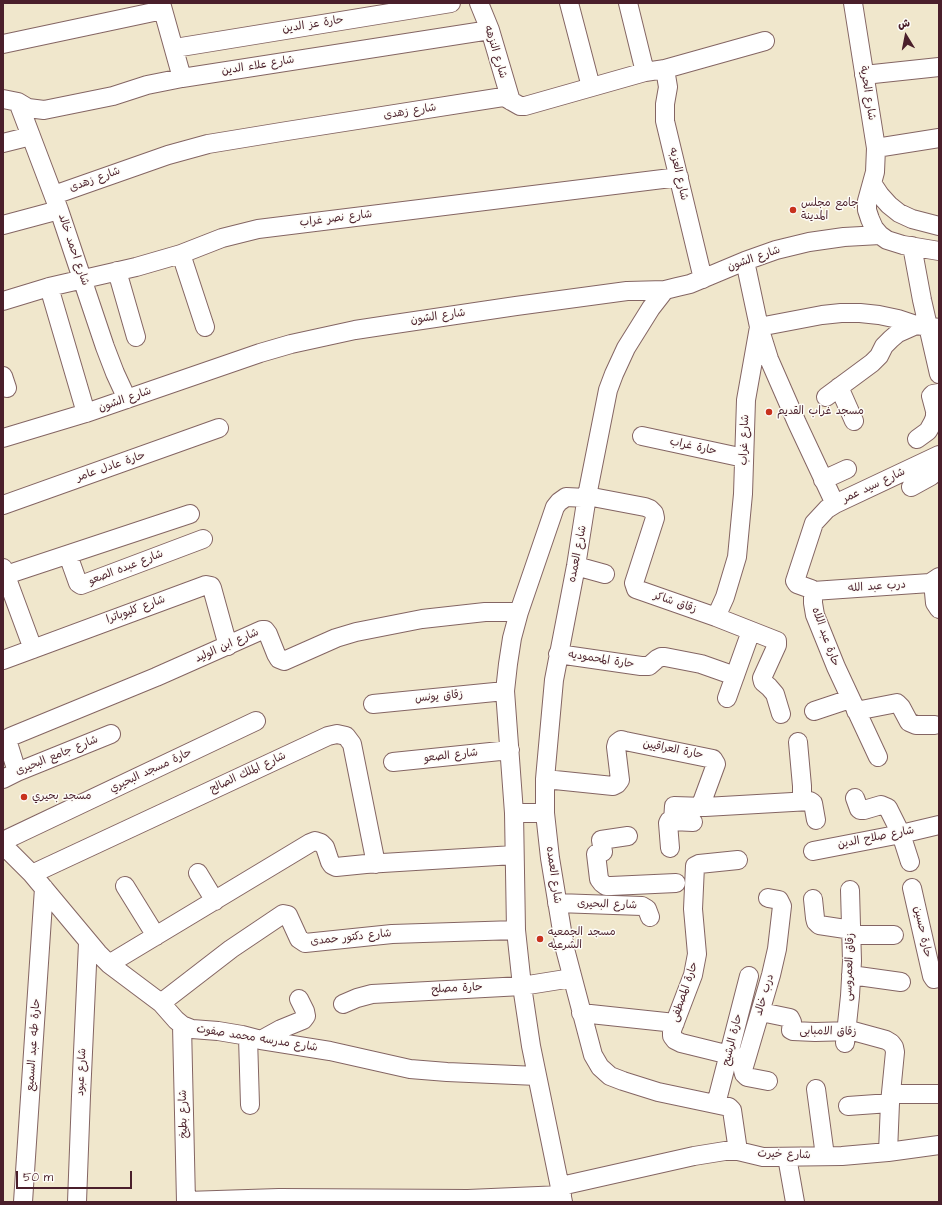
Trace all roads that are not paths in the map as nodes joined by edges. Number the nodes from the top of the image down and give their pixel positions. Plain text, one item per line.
1 (451, 3) edge
2 (479, 3) edge
3 (569, 3) edge
4 (628, 3) edge
5 (853, 3) edge
6 (162, 7) edge
7 (490, 30) junction
8 (765, 41) dead end
9 (3, 44) edge
10 (175, 48) junction
11 (939, 67) edge
12 (665, 68) junction
13 (645, 72) junction
14 (864, 75) junction
15 (182, 78) junction
16 (591, 88) junction
17 (510, 101) junction
18 (16, 103) edge
19 (31, 136) junction
20 (939, 138) edge
21 (3, 143) edge
22 (876, 148) junction
23 (678, 177) junction
24 (872, 183) junction
25 (57, 202) junction
26 (3, 225) edge
27 (939, 226) edge
28 (880, 235) junction
29 (912, 246) junction
30 (939, 251) edge
31 (181, 254) junction
32 (744, 261) junction
33 (117, 271) junction
34 (703, 279) junction
35 (83, 280) junction
36 (49, 287) junction
37 (665, 290) junction
38 (3, 301) edge
39 (205, 327) dead end
40 (759, 327) junction
41 (928, 327) edge
42 (136, 337) dead end
43 (939, 374) edge
44 (939, 393) edge
45 (127, 399) junction
46 (86, 413) junction
47 (854, 421) dead end
48 (219, 428) dead end
49 (642, 436) dead end
50 (3, 438) edge
51 (917, 439) dead end
52 (935, 457) edge
53 (744, 458) junction
54 (847, 469) dead end
55 (823, 480) junction
56 (587, 497) junction
57 (835, 504) junction
58 (3, 505) edge
59 (190, 514) dead end
60 (814, 523) joint
61 (203, 539) dead end
62 (68, 555) junction
63 (576, 566) junction
64 (4, 573) edge
65 (605, 574) dead end
66 (936, 580) edge
67 (813, 591) junction
68 (939, 609) edge
69 (519, 612) junction
70 (716, 617) junction
71 (751, 631) junction
72 (228, 646) junction
73 (33, 649) junction
74 (558, 654) junction
75 (3, 660) edge
76 (735, 676) junction
77 (505, 691) junction
78 (727, 698) dead end
79 (373, 704) dead end
80 (853, 705) junction
81 (814, 711) dead end
82 (781, 714) dead end
83 (256, 721) dead end
84 (935, 725) dead end
85 (111, 734) dead end
86 (798, 742) dead end
87 (510, 750) junction
88 (878, 757) dead end
89 (393, 762) dead end
90 (10, 775) edge
91 (545, 779) junction
92 (855, 798) dead end
93 (802, 801) junction
94 (705, 807) junction
95 (545, 812) junction
96 (514, 813) junction
97 (816, 820) dead end
98 (672, 821) junction
99 (693, 822) dead end
100 (939, 825) edge
101 (901, 834) junction
102 (628, 836) dead end
103 (3, 841) edge
104 (3, 845) edge
105 (670, 848) dead end
106 (813, 851) dead end
107 (514, 856) junction
108 (738, 860) dead end
109 (910, 862) dead end
110 (376, 864) junction
111 (32, 874) junction
112 (198, 874) dead end
113 (676, 883) dead end
114 (125, 886) dead end
115 (610, 886) junction
116 (44, 888) junction
117 (912, 888) dead end
118 (850, 890) dead end
119 (768, 898) dead end
120 (813, 899) dead end
121 (215, 901) junction
122 (557, 904) junction
123 (611, 904) junction
124 (650, 917) dead end
125 (516, 930) junction
126 (852, 932) junction
127 (894, 935) dead end
128 (156, 936) junction
129 (88, 943) junction
130 (109, 964) junction
131 (851, 974) junction
132 (749, 976) dead end
133 (935, 977) edge
134 (572, 978) junction
135 (901, 982) dead end
136 (522, 986) junction
137 (299, 999) dead end
138 (161, 1003) junction
139 (343, 1004) dead end
140 (761, 1012) junction
141 (581, 1013) junction
142 (675, 1023) junction
143 (182, 1025) junction
144 (846, 1037) junction
145 (254, 1039) junction
146 (729, 1055) junction
147 (746, 1060) junction
148 (537, 1076) junction
149 (768, 1081) dead end
150 (816, 1089) dead end
151 (939, 1094) edge
152 (890, 1098) junction
153 (250, 1104) dead end
154 (716, 1104) junction
155 (848, 1106) dead end
156 (939, 1145) edge
157 (738, 1151) junction
158 (888, 1152) junction
159 (825, 1156) junction
160 (786, 1157) junction
161 (562, 1195) edge
162 (279, 1200) edge
163 (23, 1202) edge
164 (77, 1202) edge
165 (186, 1202) edge
166 (795, 1202) edge

1 - 10 street, حارة عز الدين
2 - 7 street, شارع النزهه
3 - 16 street
4 - 13 street
5 - 14 street, شارع الحرية
6 - 9 street
6 - 10 street
7 - 15 street, شارع علاء الدين
7 - 17 street, شارع النزهه
8 - 12 street, شارع زهدى
10 - 15 street
11 - 14 street
12 - 13 street, شارع زهدى
12 - 23 street, شارع العزبه
13 - 16 street, شارع زهدى
14 - 22 street, شارع الحرية
15 - 18 street, شارع علاء الدين
16 - 17 street, شارع زهدى
17 - 25 street, شارع زهدى
18 - 19 street, شارع احمد خالد
19 - 21 street
19 - 25 street, شارع احمد خالد
20 - 22 street
22 - 24 street, شارع الحرية
23 - 31 street, شارع نصر غراب
23 - 34 street, شارع العزبه
24 - 27 street
24 - 28 street, شارع الحرية
25 - 26 street, شارع زهدى
25 - 35 street, شارع احمد خالد
28 - 29 street
28 - 32 street, شارع الشون
29 - 30 street
29 - 41 street
31 - 33 street, شارع نصر غراب
31 - 39 street
32 - 34 street, شارع الشون
32 - 40 street, شارع غراب
33 - 35 street, شارع نصر غراب
33 - 42 street
34 - 37 street, شارع الشون
35 - 36 street, شارع نصر غراب
35 - 45 street, شارع احمد خالد
36 - 38 street, شارع نصر غراب
36 - 46 street
37 - 45 street, شارع الشون
37 - 56 street, شارع العمده
40 - 41 street
40 - 53 street, شارع غراب
40 - 55 street
41 - 43 street
41 - 47 street
44 - 51 street
45 - 46 street, شارع الشون
46 - 50 street, شارع الشون
48 - 58 street, حارة عادل عامر
49 - 53 street, حارة غراب
52 - 57 street, شارع سيد عمر
53 - 70 street, شارع غراب
54 - 55 street
55 - 57 street
56 - 63 street, شارع العمده
56 - 69 street
56 - 70 street, زقاق شاكر
57 - 60 street, شارع سيد عمر
59 - 62 street
60 - 67 street, حارة عبد اللاه
61 - 62 street, شارع عبده الصعو
62 - 64 street
63 - 65 street
63 - 74 street, شارع العمده
64 - 73 street
66 - 67 street, درب عبد الله
66 - 68 street
67 - 80 street, حارة عبد اللاه
69 - 72 street, شارع ابن الوليد
69 - 77 street
70 - 71 street, زقاق شاكر
71 - 76 street
71 - 82 street, زقاق شاكر
72 - 73 street, شارع كليوباترا
72 - 90 street, شارع ابن الوليد
73 - 75 street, شارع كليوباترا
74 - 76 street, حارة المحموديه
74 - 91 street, شارع العمده
76 - 78 street
77 - 79 street, زقاق يونس
77 - 87 street
80 - 81 street
80 - 84 street
80 - 88 street, حارة عبد اللاه
83 - 103 street, حارة مسجد البحيري
85 - 90 street, شارع جامع البحيرى
86 - 93 street
87 - 89 street, شارع الصعو
87 - 96 street
91 - 94 street, حارة العراقيين
91 - 95 street, شارع العمده
92 - 101 street
93 - 94 street
93 - 97 street
94 - 98 street
95 - 96 street
95 - 122 street, شارع العمده
96 - 107 street
98 - 99 street
98 - 105 street
100 - 101 street, شارع صلاح الدين
101 - 106 street, شارع صلاح الدين
101 - 109 street
102 - 115 street
104 - 111 street, شارع مدرسه محمد صفوت
107 - 110 street
107 - 125 street
108 - 142 street, حارة المصطفى
110 - 111 street, شارع الملك الصالح
110 - 121 street
111 - 116 street, شارع مدرسه محمد صفوت
112 - 121 street
113 - 115 street
114 - 128 street
115 - 123 street
116 - 129 street, شارع مدرسه محمد صفوت
116 - 163 street, حارة طه عبد السميع
117 - 133 street, حارة حسين
118 - 126 street, زقاق العمروسى
119 - 140 street, درب خالد
120 - 126 street
121 - 128 street
122 - 123 street, شارع البحيرى
122 - 134 street, شارع العمده
123 - 124 street, شارع البحيرى
125 - 136 street
125 - 138 street, شارع دكتور حمدى
126 - 127 street
126 - 131 street, زقاق العمروسى
128 - 130 street
129 - 130 street, شارع مدرسه محمد صفوت
129 - 164 street, شارع عبود
130 - 138 street, شارع مدرسه محمد صفوت
131 - 135 street
131 - 144 street, زقاق العمروسى
132 - 146 street, حارة الرشيح
134 - 136 street, حارة مصلح
134 - 141 street, شارع العمده
136 - 139 street, حارة مصلح
136 - 148 street
137 - 145 street
138 - 143 street, شارع مدرسه محمد صفوت
140 - 144 street, زقاق الامبابى
140 - 147 street, درب خالد
141 - 142 street
141 - 154 street, شارع العمده
142 - 146 street, حارة المصطفى
143 - 145 street, شارع مدرسه محمد صفوت
143 - 165 street, شارع بطيخ
144 - 152 street, زقاق الامبابى
145 - 148 street, شارع مدرسه محمد صفوت
145 - 153 street
146 - 147 street, حارة المصطفى
146 - 154 street, حارة الرشيح
147 - 149 street, درب خالد
148 - 161 street
150 - 159 street
151 - 152 street
152 - 155 street
152 - 158 street, زقاق الامبابى
154 - 157 street, شارع العمده
156 - 158 street, شارع خيرت
157 - 160 street, شارع خيرت
157 - 161 street, شارع خيرت
158 - 159 street, شارع خيرت
159 - 160 street, شارع خيرت
160 - 166 street
161 - 162 street, شارع خيرت
162 - 165 street, شارع خيرت

